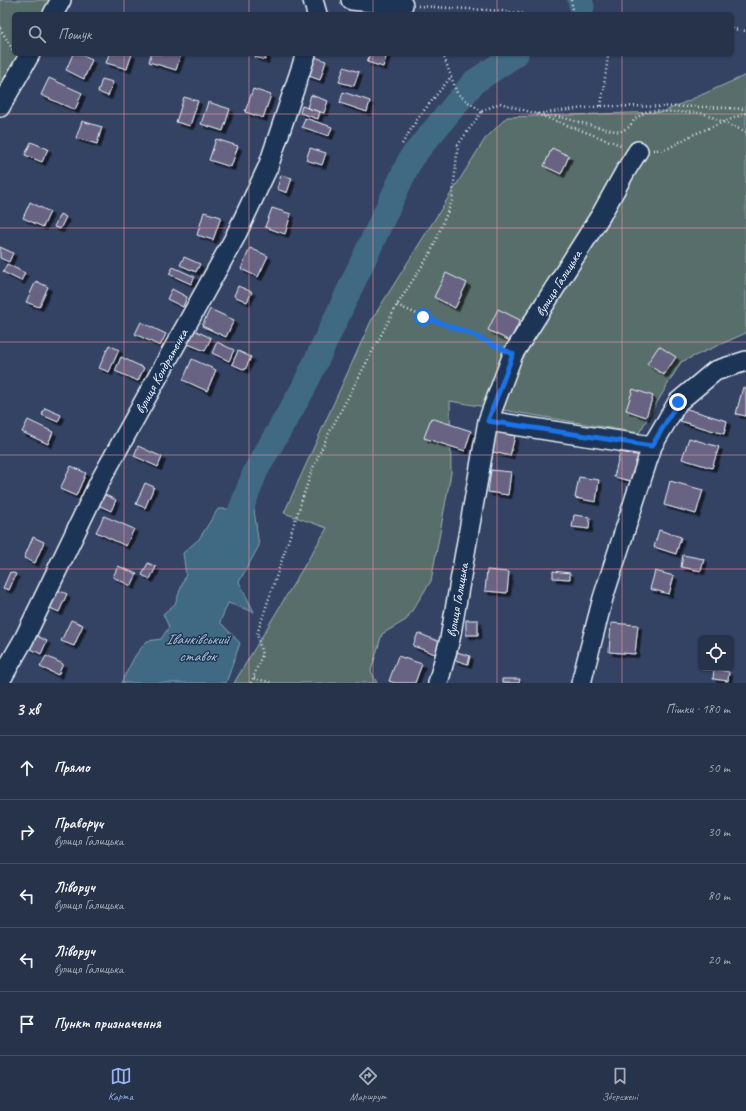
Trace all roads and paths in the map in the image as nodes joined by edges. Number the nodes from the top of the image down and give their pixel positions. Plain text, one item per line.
1 (61, 0) edge
2 (313, 0) edge
3 (351, 0) edge
4 (571, 0) edge
5 (403, 5) joint
6 (54, 12) edge
7 (316, 12) edge
8 (510, 12) edge
9 (574, 12) edge
10 (0, 28) edge
11 (734, 29) edge
12 (746, 31) edge
13 (12, 49) edge
14 (29, 56) edge
15 (305, 56) edge
16 (443, 56) edge
17 (608, 56) edge
18 (451, 78) junction
19 (601, 106) junction
20 (0, 107) edge
21 (746, 109) edge
22 (482, 111) junction
23 (746, 113) edge
24 (537, 114) junction
25 (723, 122) junction
26 (746, 132) edge
27 (402, 144) dead end
28 (638, 151) junction
29 (397, 305) junction
30 (513, 354) junction
31 (746, 360) edge
32 (488, 421) junction
33 (652, 446) junction
34 (254, 678) junction
35 (0, 681) edge
36 (251, 683) edge
37 (272, 683) edge
38 (438, 683) edge
39 (581, 683) edge

1 - 6 street
2 - 7 street
3 - 5 street
4 - 9 path
5 - 8 path
10 - 13 path
11 - 12 path
14 - 20 street
15 - 35 street, вулиця Кондратенка
16 - 18 path
17 - 19 path
18 - 22 path
18 - 27 path
19 - 21 path
19 - 24 path
22 - 24 path
22 - 29 path
23 - 25 path
24 - 25 path
24 - 28 path
25 - 26 path
25 - 28 path
28 - 30 street, вулиця Галицька
29 - 30 path
29 - 34 path
30 - 32 street, вулиця Галицька
31 - 33 street
32 - 33 street
32 - 38 street, вулиця Галицька
33 - 39 street
34 - 36 path
34 - 37 path

